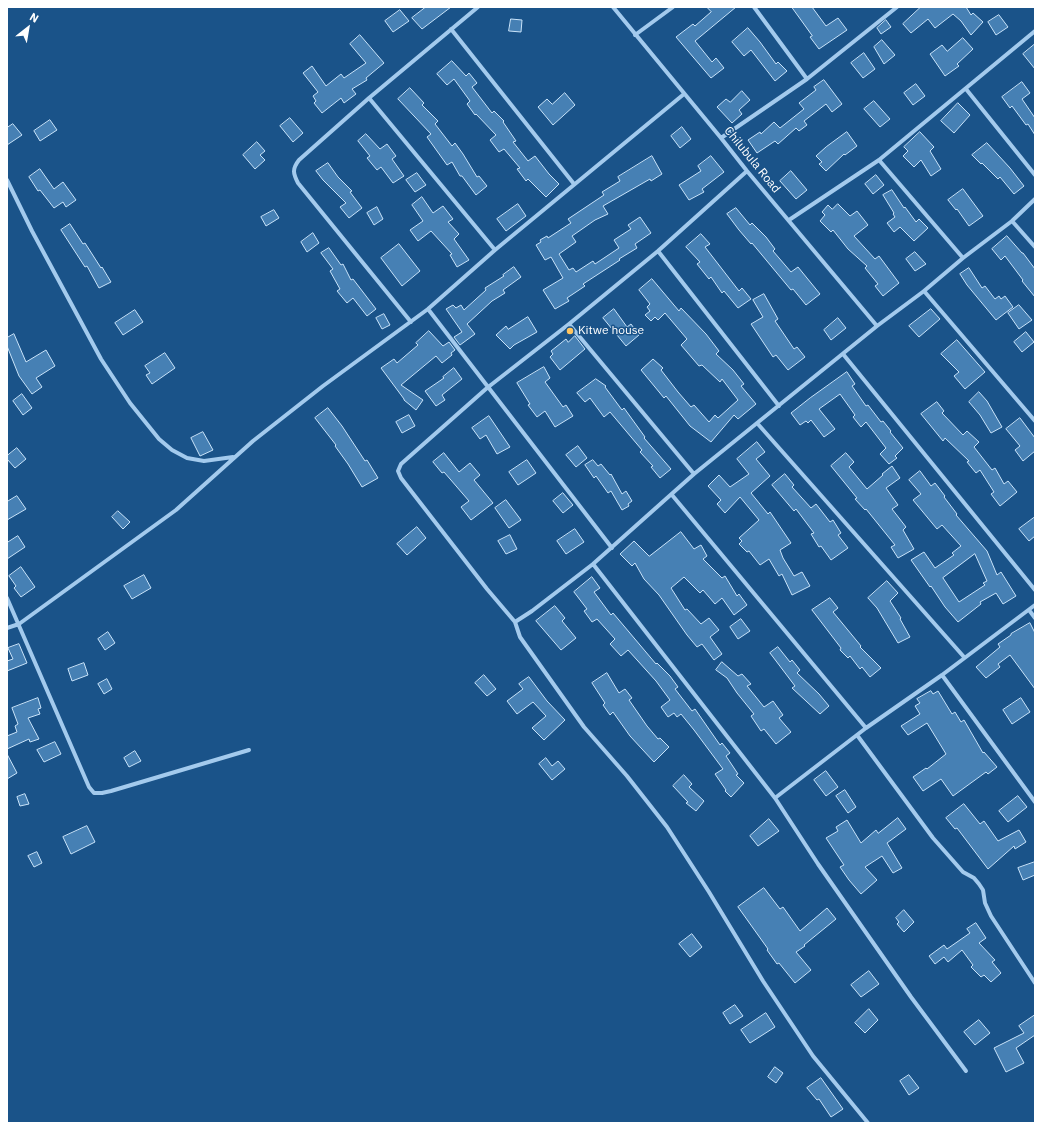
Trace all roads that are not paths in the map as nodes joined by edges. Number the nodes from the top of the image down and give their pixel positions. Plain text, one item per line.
1 (478, 7) edge
2 (613, 7) edge
3 (673, 7) edge
4 (754, 7) edge
5 (896, 7) edge
6 (451, 29) junction
7 (1035, 31) edge
8 (635, 35) junction
9 (807, 79) junction
10 (966, 89) junction
11 (684, 94) junction
12 (369, 98) junction
13 (721, 138) junction
14 (879, 160) junction
15 (747, 172) junction
16 (1035, 175) edge
17 (7, 180) edge
18 (574, 184) junction
19 (1035, 199) edge
20 (789, 220) junction
21 (1012, 221) junction
22 (1035, 247) edge
23 (495, 250) junction
24 (658, 251) junction
25 (963, 258) junction
26 (924, 291) junction
27 (428, 309) junction
28 (411, 322) junction
29 (570, 324) junction
30 (877, 326) junction
31 (843, 354) junction
32 (487, 388) junction
33 (779, 406) junction
34 (1035, 421) edge
35 (757, 423) junction
36 (233, 457) junction
37 (694, 474) junction
38 (672, 495) junction
39 (612, 548) junction
40 (593, 564) junction
41 (1035, 590) edge
42 (7, 598) edge
43 (1035, 605) edge
44 (1029, 610) junction
45 (1035, 618) edge
46 (515, 622) junction
47 (19, 624) junction
48 (7, 628) edge
49 (964, 658) junction
50 (942, 675) junction
51 (866, 728) junction
52 (857, 735) junction
53 (249, 750) dead end
54 (775, 798) junction
55 (1035, 802) edge
56 (1035, 983) edge
57 (966, 1070) dead end
58 (868, 1123) edge

1 - 6 street
2 - 8 street, Chilubula Road
3 - 8 street
4 - 9 street
5 - 9 street
6 - 12 street
6 - 18 street
7 - 10 street
8 - 11 street, Chilubula Road
9 - 13 street
10 - 14 street
10 - 16 street
11 - 13 street, Chilubula Road
11 - 18 street
12 - 23 street
12 - 28 street
13 - 15 street, Chilubula Road
14 - 20 street
14 - 25 street
15 - 20 street, Chilubula Road
15 - 24 street
17 - 36 street
18 - 23 street
19 - 21 street
20 - 30 street, Chilubula Road
21 - 22 street
21 - 25 street
23 - 27 street
24 - 29 street
24 - 33 street
25 - 26 street
26 - 30 street
26 - 34 street
27 - 28 street
27 - 32 street
28 - 36 street
29 - 32 street
29 - 37 street
30 - 31 street
31 - 33 street
31 - 41 street
32 - 39 street
32 - 46 street
33 - 35 street
35 - 37 street
35 - 49 street
36 - 47 street
37 - 38 street
38 - 39 street
38 - 51 street
39 - 40 street
40 - 46 street
40 - 54 street
42 - 47 street
43 - 44 street
44 - 45 street
44 - 49 street
46 - 58 street
47 - 48 street
47 - 53 street
49 - 50 street
50 - 51 street
50 - 55 street
51 - 52 street
52 - 54 street
52 - 56 street
54 - 57 street

